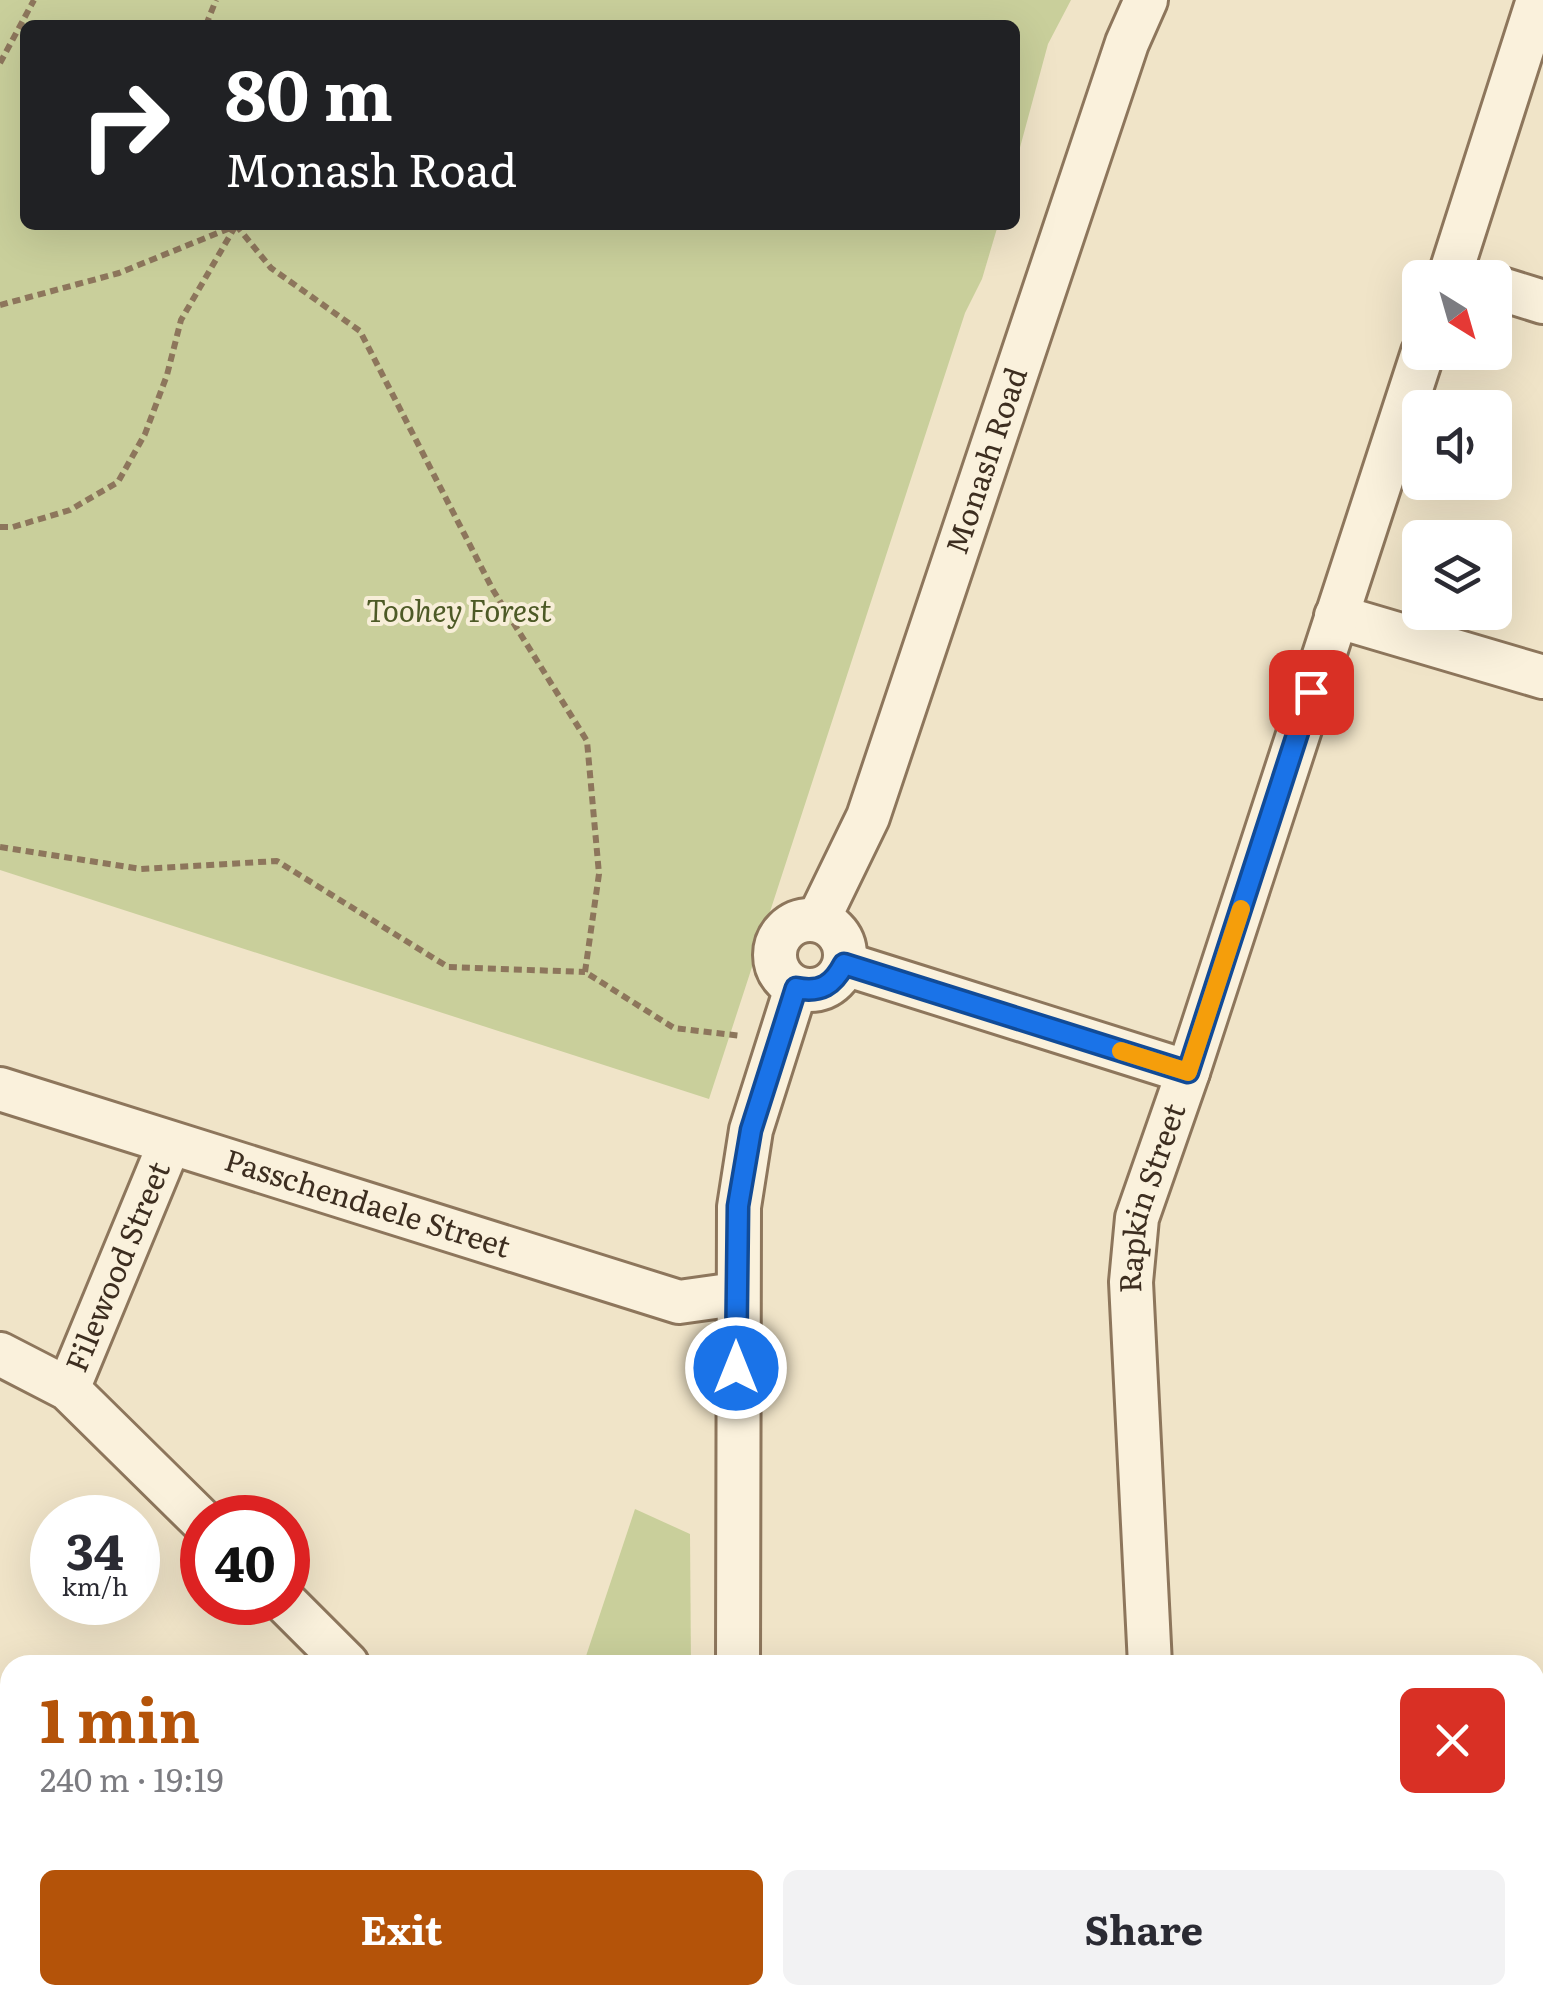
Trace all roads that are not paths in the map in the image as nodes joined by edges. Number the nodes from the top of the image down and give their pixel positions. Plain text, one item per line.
1 (1146, 0) edge
2 (1538, 0) edge
3 (1459, 260) edge
4 (1512, 292) edge
5 (1543, 302) edge
6 (1418, 370) edge
7 (1336, 616) junction
8 (1543, 677) edge
9 (818, 920) junction
10 (844, 964) junction
11 (796, 988) junction
12 (1188, 1072) junction
13 (0, 1090) edge
14 (169, 1145) junction
15 (736, 1294) junction
16 (0, 1354) edge
17 (68, 1388) junction
18 (180, 1499) edge
19 (308, 1625) edge
20 (338, 1655) edge
21 (738, 1655) edge
22 (1150, 1655) edge

1 - 9 street, Monash Road
2 - 3 street
4 - 5 street
6 - 7 street, Rapkin Street
7 - 8 street
7 - 12 street, Rapkin Street
9 - 10 street
9 - 11 street
10 - 11 street
10 - 12 street
11 - 15 street
12 - 22 street, Rapkin Street
13 - 14 street, Passchendaele Street
14 - 15 street, Passchendaele Street
14 - 17 street, Filewood Street
15 - 21 street
16 - 17 street
17 - 18 street
19 - 20 street

